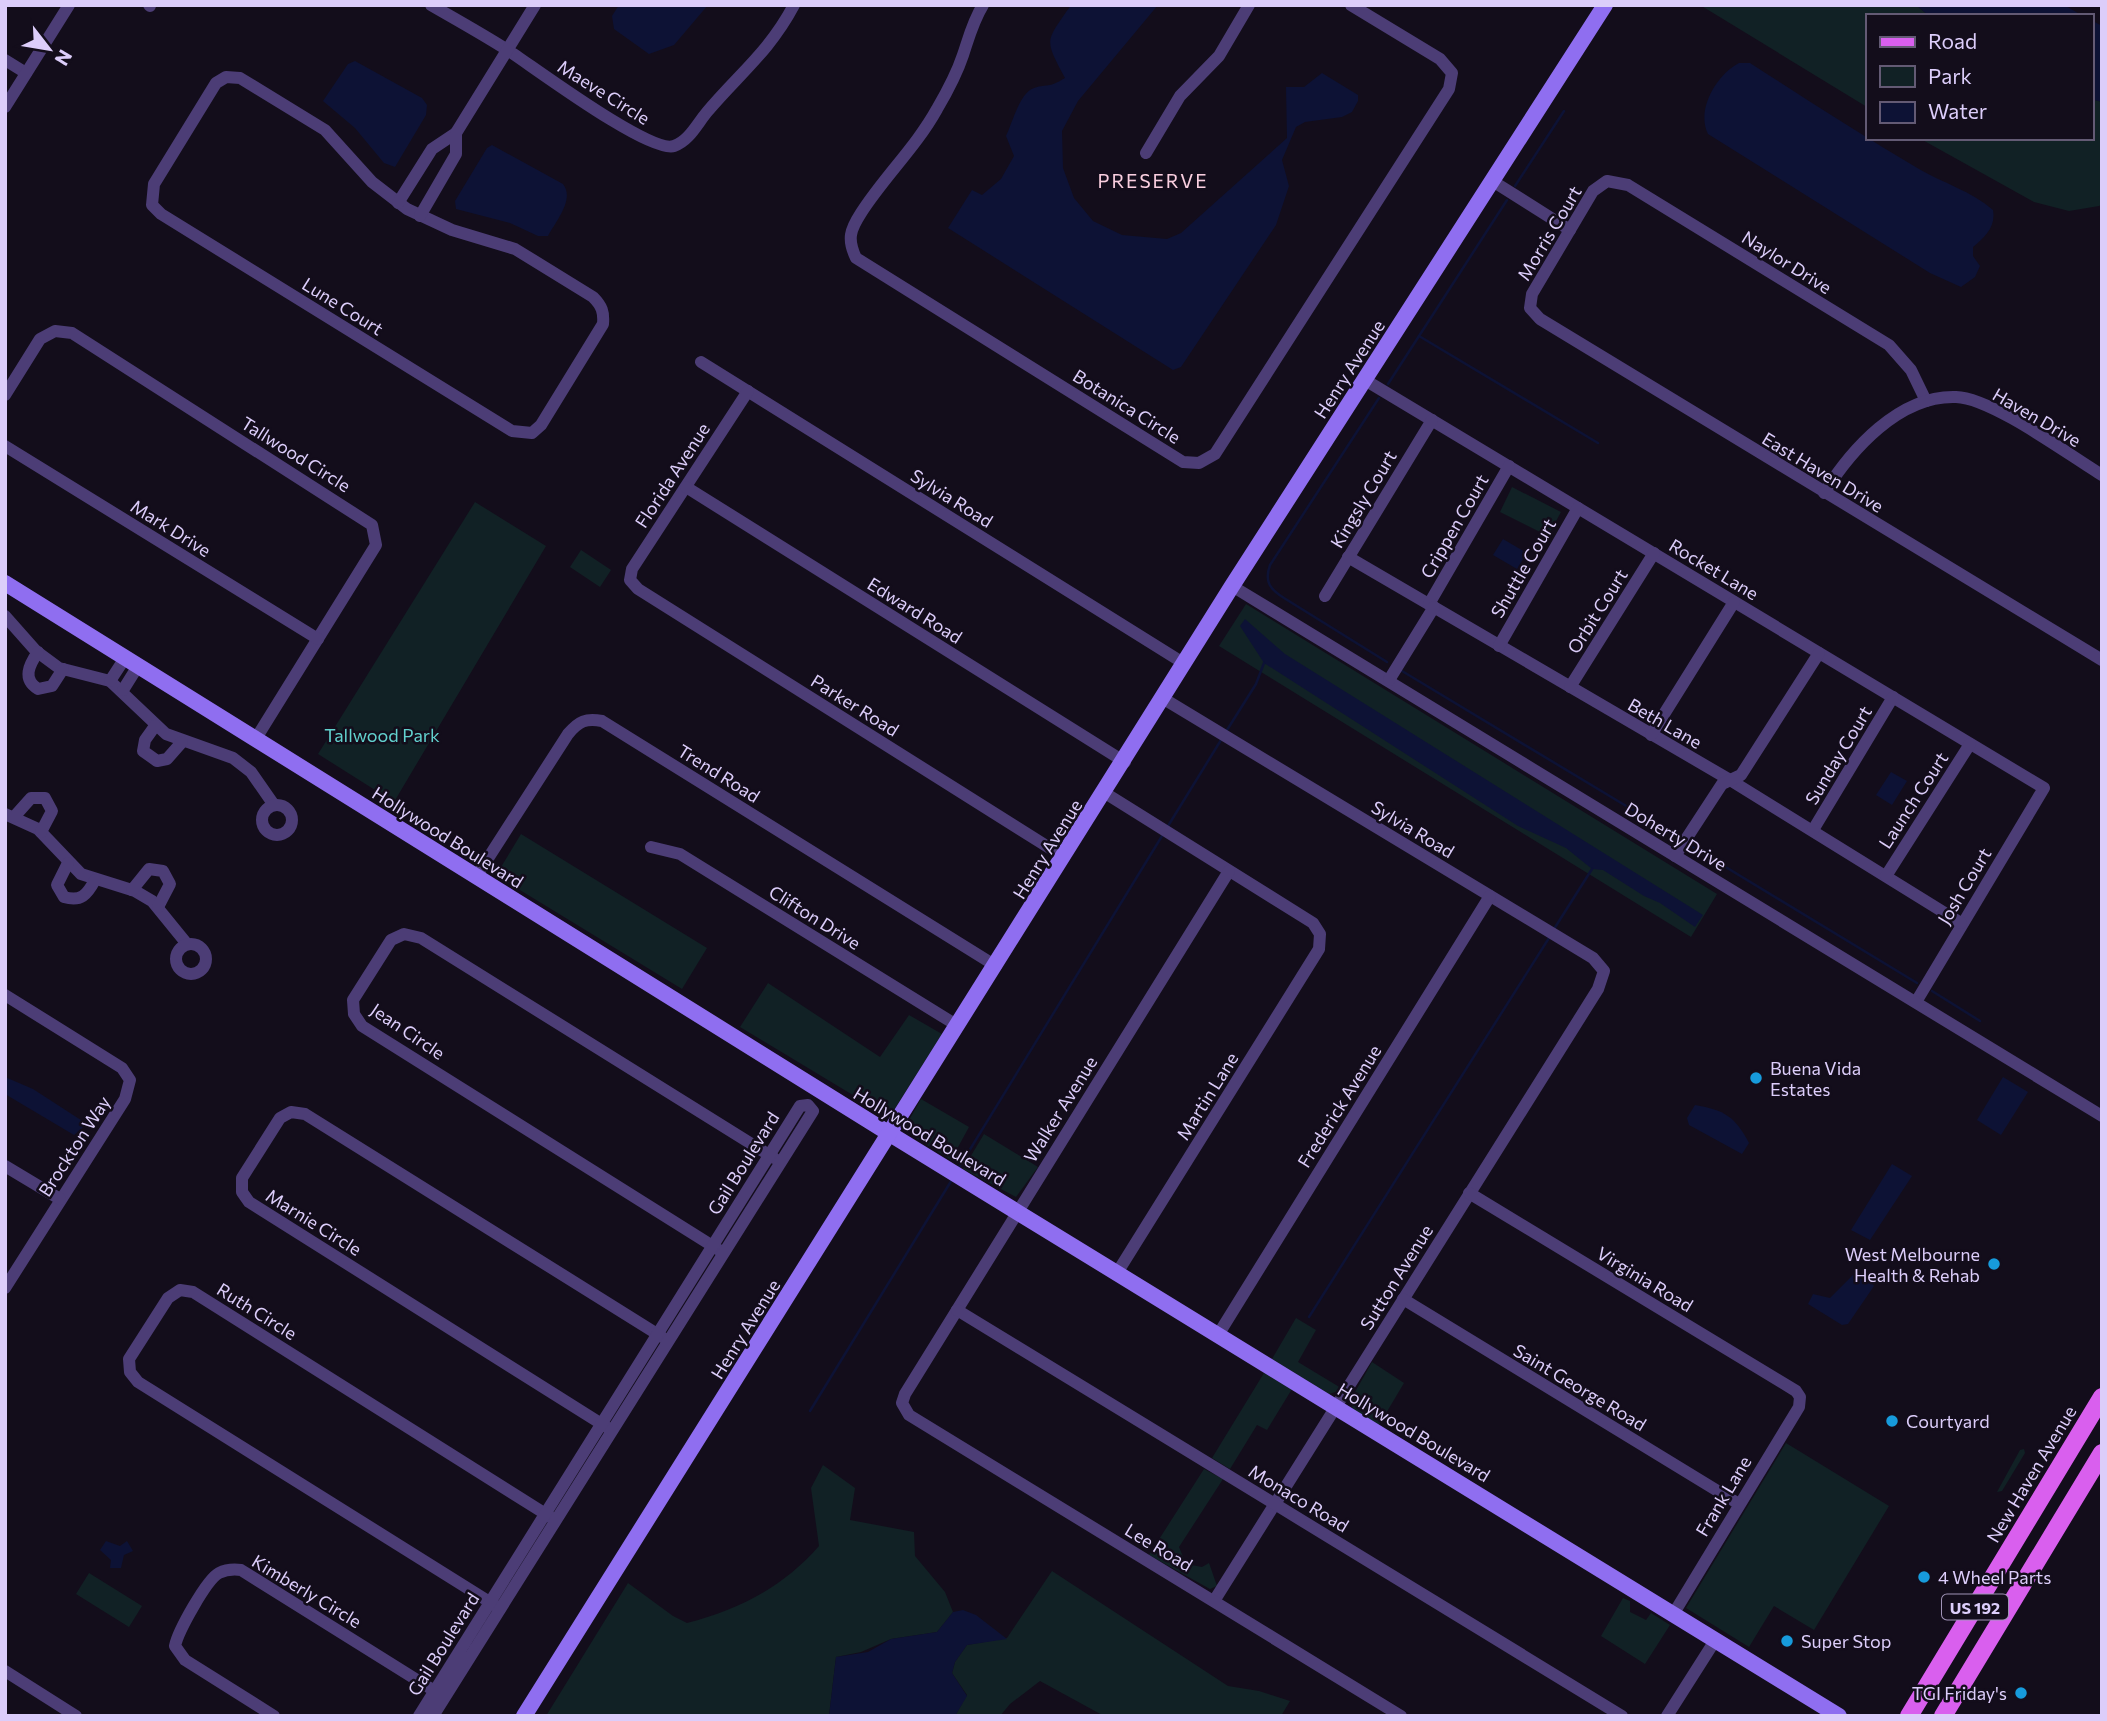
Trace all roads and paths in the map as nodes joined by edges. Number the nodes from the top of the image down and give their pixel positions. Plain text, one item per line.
1 (69, 5) edge
2 (431, 5) edge
3 (535, 5) edge
4 (794, 5) edge
5 (983, 5) edge
6 (1249, 5) edge
7 (1351, 5) edge
8 (1605, 5) edge
9 (508, 50) junction
10 (5, 60) edge
11 (26, 73) junction
12 (5, 107) edge
13 (456, 133) junction
14 (1146, 153) dead end
15 (1607, 181) joint
16 (1494, 182) junction
17 (398, 203) junction
18 (420, 216) junction
19 (1570, 230) junction
20 (1530, 308) joint
21 (701, 362) dead end
22 (1365, 380) junction
23 (748, 391) junction
24 (5, 395) edge
25 (1926, 401) junction
26 (1432, 420) junction
27 (5, 446) edge
28 (1509, 466) junction
29 (2102, 475) edge
30 (686, 487) junction
31 (1824, 493) junction
32 (1578, 508) junction
33 (1654, 553) junction
34 (1348, 557) junction
35 (630, 580) joint
36 (5, 583) edge
37 (1232, 586) junction
38 (1325, 596) dead end
39 (1734, 602) junction
40 (1432, 605) junction
41 (5, 615) edge
42 (318, 639) junction
43 (1499, 646) junction
44 (38, 652) junction
45 (1819, 653) junction
46 (2102, 660) edge
47 (131, 662) junction
48 (1185, 664) junction
49 (63, 669) junction
50 (1388, 680) junction
51 (110, 681) junction
52 (1570, 687) junction
53 (123, 690) junction
54 (1893, 697) junction
55 (1164, 699) junction
56 (155, 726) junction
57 (1651, 735) junction
58 (255, 740) junction
59 (182, 742) junction
60 (1970, 744) junction
61 (1125, 762) junction
62 (1730, 780) junction
63 (2044, 788) joint
64 (1105, 793) junction
65 (274, 805) dead end
66 (10, 816) edge
67 (1813, 830) junction
68 (41, 832) junction
69 (651, 847) dead end
70 (1675, 856) junction
71 (1064, 857) junction
72 (68, 863) junction
73 (1229, 871) junction
74 (1886, 876) junction
75 (476, 877) junction
76 (95, 880) junction
77 (132, 890) junction
78 (1490, 896) junction
79 (158, 907) junction
80 (1961, 923) junction
81 (187, 944) dead end
82 (996, 966) junction
83 (1604, 971) joint
84 (5, 995) edge
85 (1916, 1002) junction
86 (958, 1026) junction
87 (2102, 1116) edge
88 (890, 1134) junction
89 (774, 1158) joint
90 (5, 1166) edge
91 (1469, 1193) junction
92 (60, 1199) junction
93 (1017, 1211) junction
94 (718, 1249) junction
95 (1117, 1273) junction
96 (5, 1288) edge
97 (1403, 1299) junction
98 (957, 1310) junction
99 (1218, 1335) junction
100 (663, 1337) junction
101 (1800, 1397) joint
102 (902, 1403) joint
103 (2101, 1403) edge
104 (1336, 1407) junction
105 (601, 1424) junction
106 (613, 1432) junction
107 (2102, 1453) edge
108 (1275, 1504) junction
109 (1739, 1504) junction
110 (551, 1517) junction
111 (1214, 1601) junction
112 (494, 1605) junction
113 (1674, 1613) junction
114 (1716, 1639) junction
115 (5, 1671) edge
116 (439, 1694) junction
117 (76, 1716) edge
118 (274, 1716) edge
119 (419, 1716) edge
120 (433, 1716) edge
121 (524, 1716) edge
122 (1401, 1716) edge
123 (1622, 1716) edge
124 (1668, 1716) edge
125 (1839, 1716) edge
126 (1909, 1716) edge
127 (1943, 1716) edge

1 - 11 street
2 - 9 street, Maeve Circle
3 - 9 street
4 - 9 street, Maeve Circle
5 - 7 street, Botanica Circle
6 - 14 street
8 - 16 street, Henry Avenue
9 - 13 street
10 - 11 street
11 - 12 street
13 - 17 street
13 - 18 street
15 - 19 street, Morris Court
15 - 25 street, Naylor Drive
16 - 19 street
16 - 22 street, Henry Avenue
17 - 18 street, Lune Court
17 - 18 street, Lune Court
19 - 20 street, Morris Court
20 - 31 street, East Haven Drive
21 - 23 street, Sylvia Road
22 - 26 street, Rocket Lane
22 - 37 street, Henry Avenue
23 - 30 street, Florida Avenue
23 - 48 street, Sylvia Road
24 - 42 street, Tallwood Circle
25 - 29 street, Haven Drive
25 - 31 street, Haven Drive
26 - 28 street, Rocket Lane
26 - 34 street, Kingsly Court
27 - 42 street, Mark Drive
28 - 32 street, Rocket Lane
28 - 40 street, Crippen Court
30 - 35 street, Florida Avenue
30 - 61 street, Edward Road
31 - 46 street, East Haven Drive
32 - 33 street, Rocket Lane
32 - 43 street, Shuttle Court
33 - 39 street, Rocket Lane
33 - 52 street, Orbit Court
34 - 38 street, Kingsly Court
34 - 40 street, Beth Lane
35 - 71 street, Parker Road
36 - 47 street, Hollywood Boulevard
37 - 48 street, Henry Avenue
37 - 50 street, Doherty Drive
39 - 45 street, Rocket Lane
39 - 57 street
40 - 43 street, Beth Lane
40 - 50 street, Crippen Court
41 - 44 street
42 - 58 street, Tallwood Circle
43 - 52 street, Beth Lane
44 - 49 street
44 - 49 street
45 - 54 street, Rocket Lane
45 - 62 street
47 - 51 street
47 - 53 street
47 - 58 street, Hollywood Boulevard
48 - 55 street, Henry Avenue
49 - 51 street
50 - 70 street, Doherty Drive
51 - 53 street
52 - 57 street, Beth Lane
53 - 56 street
54 - 60 street, Rocket Lane
54 - 67 street, Sunday Court
55 - 61 street, Henry Avenue
55 - 78 street, Sylvia Road
56 - 59 street
56 - 59 street
57 - 62 street, Beth Lane
58 - 75 street, Hollywood Boulevard
59 - 65 street
60 - 63 street, Rocket Lane
60 - 74 street, Launch Court
61 - 64 street, Henry Avenue
62 - 67 street, Beth Lane
62 - 70 street
63 - 80 street, Josh Court
64 - 71 street, Henry Avenue
64 - 73 street
66 - 68 street
66 - 68 street
67 - 74 street, Beth Lane
68 - 72 street
69 - 86 street, Clifton Drive
70 - 85 street, Doherty Drive
71 - 82 street, Henry Avenue
72 - 76 street
72 - 76 street
73 - 93 street, Walker Avenue
73 - 95 street, Martin Lane
74 - 80 street, Beth Lane
75 - 82 street, Trend Road
75 - 88 street, Hollywood Boulevard
76 - 77 street
77 - 79 street
77 - 79 street
78 - 83 street, Sylvia Road
78 - 99 street, Frederick Avenue
79 - 81 street
80 - 85 street, Josh Court
82 - 86 street, Henry Avenue
83 - 91 street, Sutton Avenue
84 - 92 street, Brockton Way
85 - 87 street, Doherty Drive
86 - 88 street, Henry Avenue
88 - 93 street, Hollywood Boulevard
88 - 121 street, Henry Avenue
89 - 94 street, Gail Boulevard
89 - 94 street, Jean Circle
90 - 92 street
91 - 97 street, Sutton Avenue
91 - 101 street, Virginia Road
92 - 96 street, Brockton Way
93 - 95 street, Hollywood Boulevard
93 - 98 street, Walker Avenue
94 - 100 street, Gail Boulevard
95 - 99 street, Hollywood Boulevard
97 - 104 street, Sutton Avenue
97 - 109 street, Saint George Road
98 - 102 street, Walker Avenue
98 - 108 street, Monaco Road
99 - 104 street, Hollywood Boulevard
100 - 105 street, Gail Boulevard
100 - 105 street, Marnie Circle
100 - 106 street, Gail Boulevard
101 - 109 street, Frank Lane
102 - 111 street, Lee Road
103 - 126 main road, New Haven Avenue / US 192
104 - 108 street, Sutton Avenue
104 - 113 street, Hollywood Boulevard
105 - 106 street, Marnie Circle
105 - 110 street, Gail Boulevard
106 - 110 street, Gail Boulevard
107 - 127 main road, US 192
108 - 111 street, Sutton Avenue
108 - 123 street, Monaco Road
109 - 113 street, Frank Lane
110 - 112 street, Gail Boulevard
110 - 112 street, Ruth Circle
111 - 122 street, Lee Road
112 - 116 street, Gail Boulevard
113 - 114 street, Hollywood Boulevard
114 - 124 street
114 - 125 street, Hollywood Boulevard
115 - 117 street
116 - 118 street, Kimberly Circle
116 - 119 street, Gail Boulevard
116 - 120 street, Gail Boulevard

